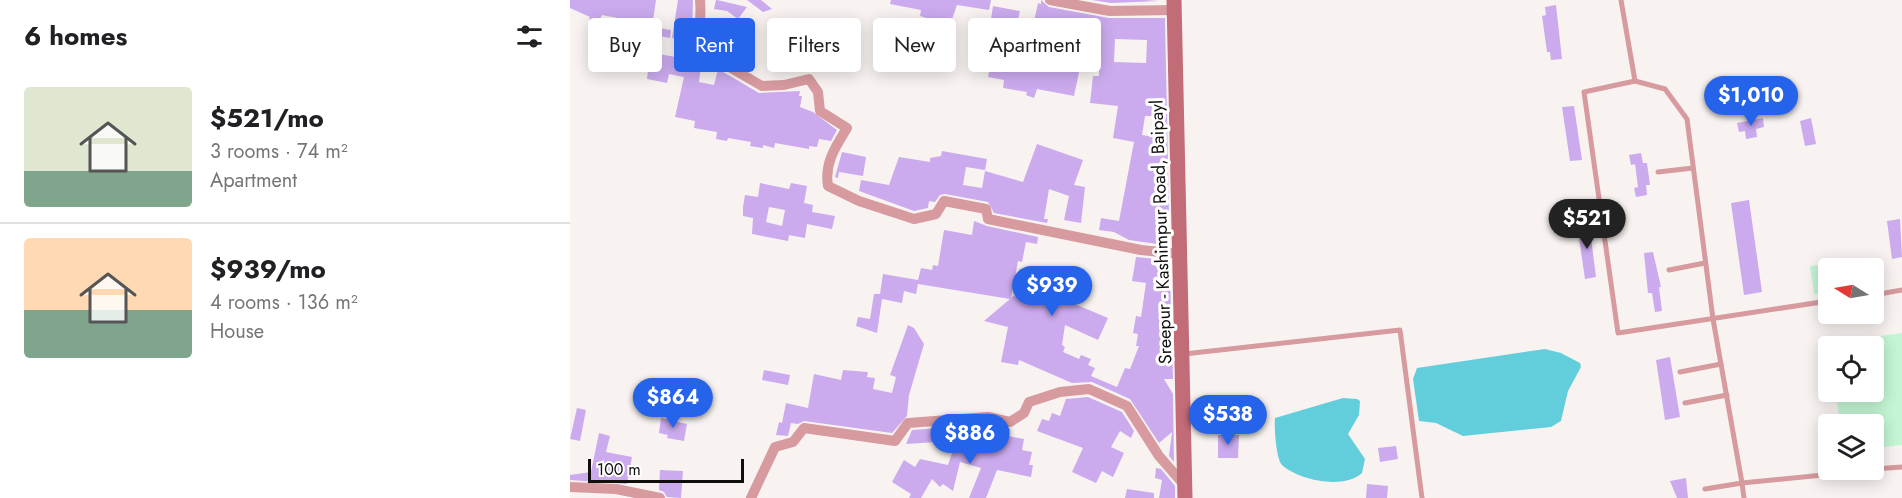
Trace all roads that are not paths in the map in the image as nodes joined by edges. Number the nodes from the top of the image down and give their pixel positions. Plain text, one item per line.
1 (700, 0) edge
2 (1050, 0) edge
3 (1621, 0) edge
4 (1174, 5) edge
5 (1635, 81) junction
6 (1693, 168) junction
7 (1658, 172) dead end
8 (1180, 254) junction
9 (1706, 262) junction
10 (1669, 270) dead end
11 (1902, 290) edge
12 (1884, 293) edge
13 (1818, 303) edge
14 (1713, 319) junction
15 (1184, 354) junction
16 (1721, 364) junction
17 (1680, 372) dead end
18 (1726, 395) junction
19 (1685, 403) dead end
20 (1902, 466) edge
21 (1884, 468) edge
22 (1818, 476) edge
23 (1743, 483) junction
24 (570, 487) edge
25 (1705, 489) dead end
26 (1188, 494) edge
27 (660, 498) edge
28 (751, 498) edge
29 (1422, 498) edge
30 (1744, 498) edge

1 - 8 street
2 - 4 street
3 - 5 lane
4 - 8 street, Sreepur - Kashimpur Road, Baipayl
5 - 6 lane
5 - 14 lane
6 - 7 lane
6 - 9 lane
8 - 15 street, Sreepur - Kashimpur Road, Baipayl
9 - 10 lane
9 - 14 lane
11 - 12 lane
13 - 14 lane
14 - 16 lane
15 - 26 street, Sreepur - Kashimpur Road, Baipayl
15 - 29 lane
16 - 17 lane
16 - 18 lane
18 - 19 lane
18 - 23 lane
20 - 21 lane
22 - 23 lane
23 - 25 lane
23 - 30 lane
24 - 27 street
26 - 28 street

